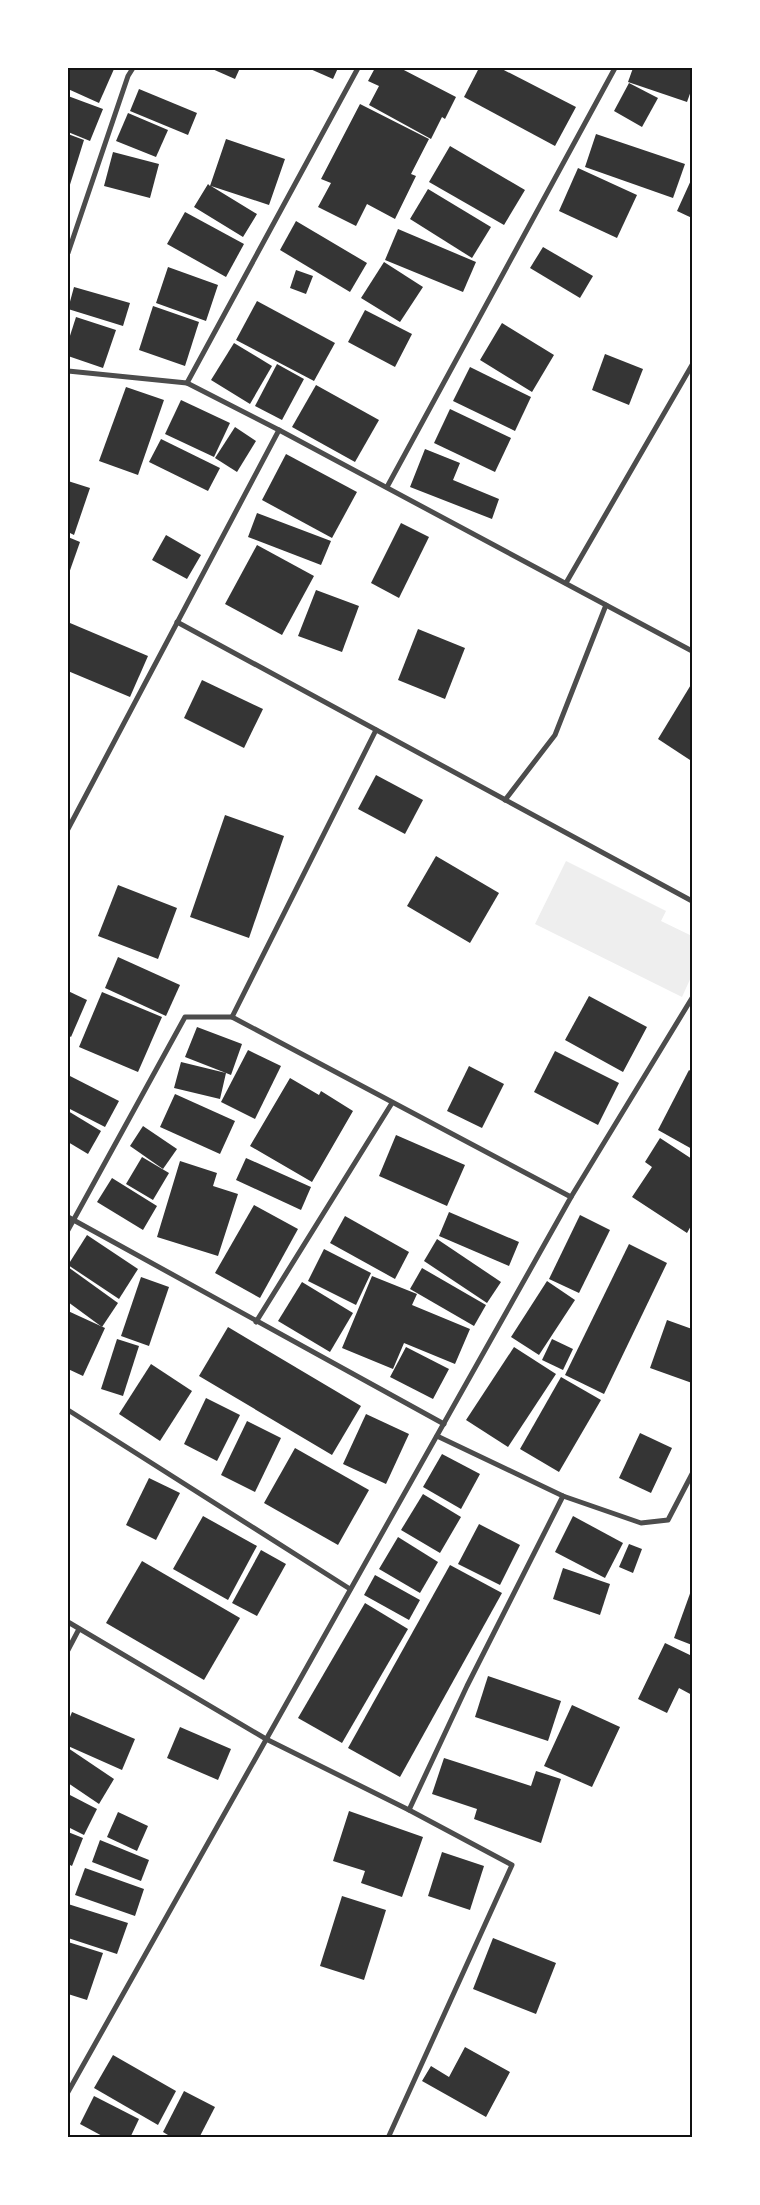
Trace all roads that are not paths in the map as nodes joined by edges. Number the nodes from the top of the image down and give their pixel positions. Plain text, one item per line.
1 (133, 68) edge
2 (358, 68) edge
3 (615, 68) edge
4 (68, 253) edge
5 (692, 365) edge
6 (68, 372) edge
7 (187, 384) junction
8 (279, 430) junction
9 (386, 487) junction
10 (566, 583) junction
11 (606, 605) junction
12 (177, 622) junction
13 (692, 651) edge
14 (376, 730) junction
15 (505, 800) junction
16 (68, 828) edge
17 (692, 901) edge
18 (692, 998) edge
19 (232, 1017) junction
20 (392, 1103) junction
21 (570, 1197) junction
22 (70, 1219) edge
23 (68, 1230) edge
24 (256, 1322) junction
25 (68, 1410) edge
26 (444, 1424) junction
27 (437, 1436) junction
28 (692, 1474) edge
29 (563, 1496) junction
30 (350, 1589) junction
31 (68, 1622) edge
32 (79, 1629) junction
33 (68, 1650) edge
34 (266, 1739) junction
35 (409, 1810) junction
36 (68, 2092) edge
37 (388, 2138) edge

1 - 4 street
2 - 7 street
3 - 9 street
5 - 10 street
6 - 7 street
7 - 8 street
8 - 9 street
8 - 12 street
9 - 10 street
10 - 11 street
11 - 13 street
11 - 15 street
12 - 14 street
12 - 16 street
14 - 15 street
14 - 19 street
15 - 17 street
18 - 21 street
19 - 20 street
19 - 22 street
20 - 21 street
20 - 24 street
21 - 26 street
22 - 23 street
22 - 24 street
24 - 26 street
25 - 30 street
26 - 27 street
27 - 29 street
27 - 30 street
28 - 29 street
29 - 35 street
30 - 34 street
31 - 32 street
32 - 33 street
32 - 34 street
34 - 35 street
34 - 36 street
35 - 37 street

